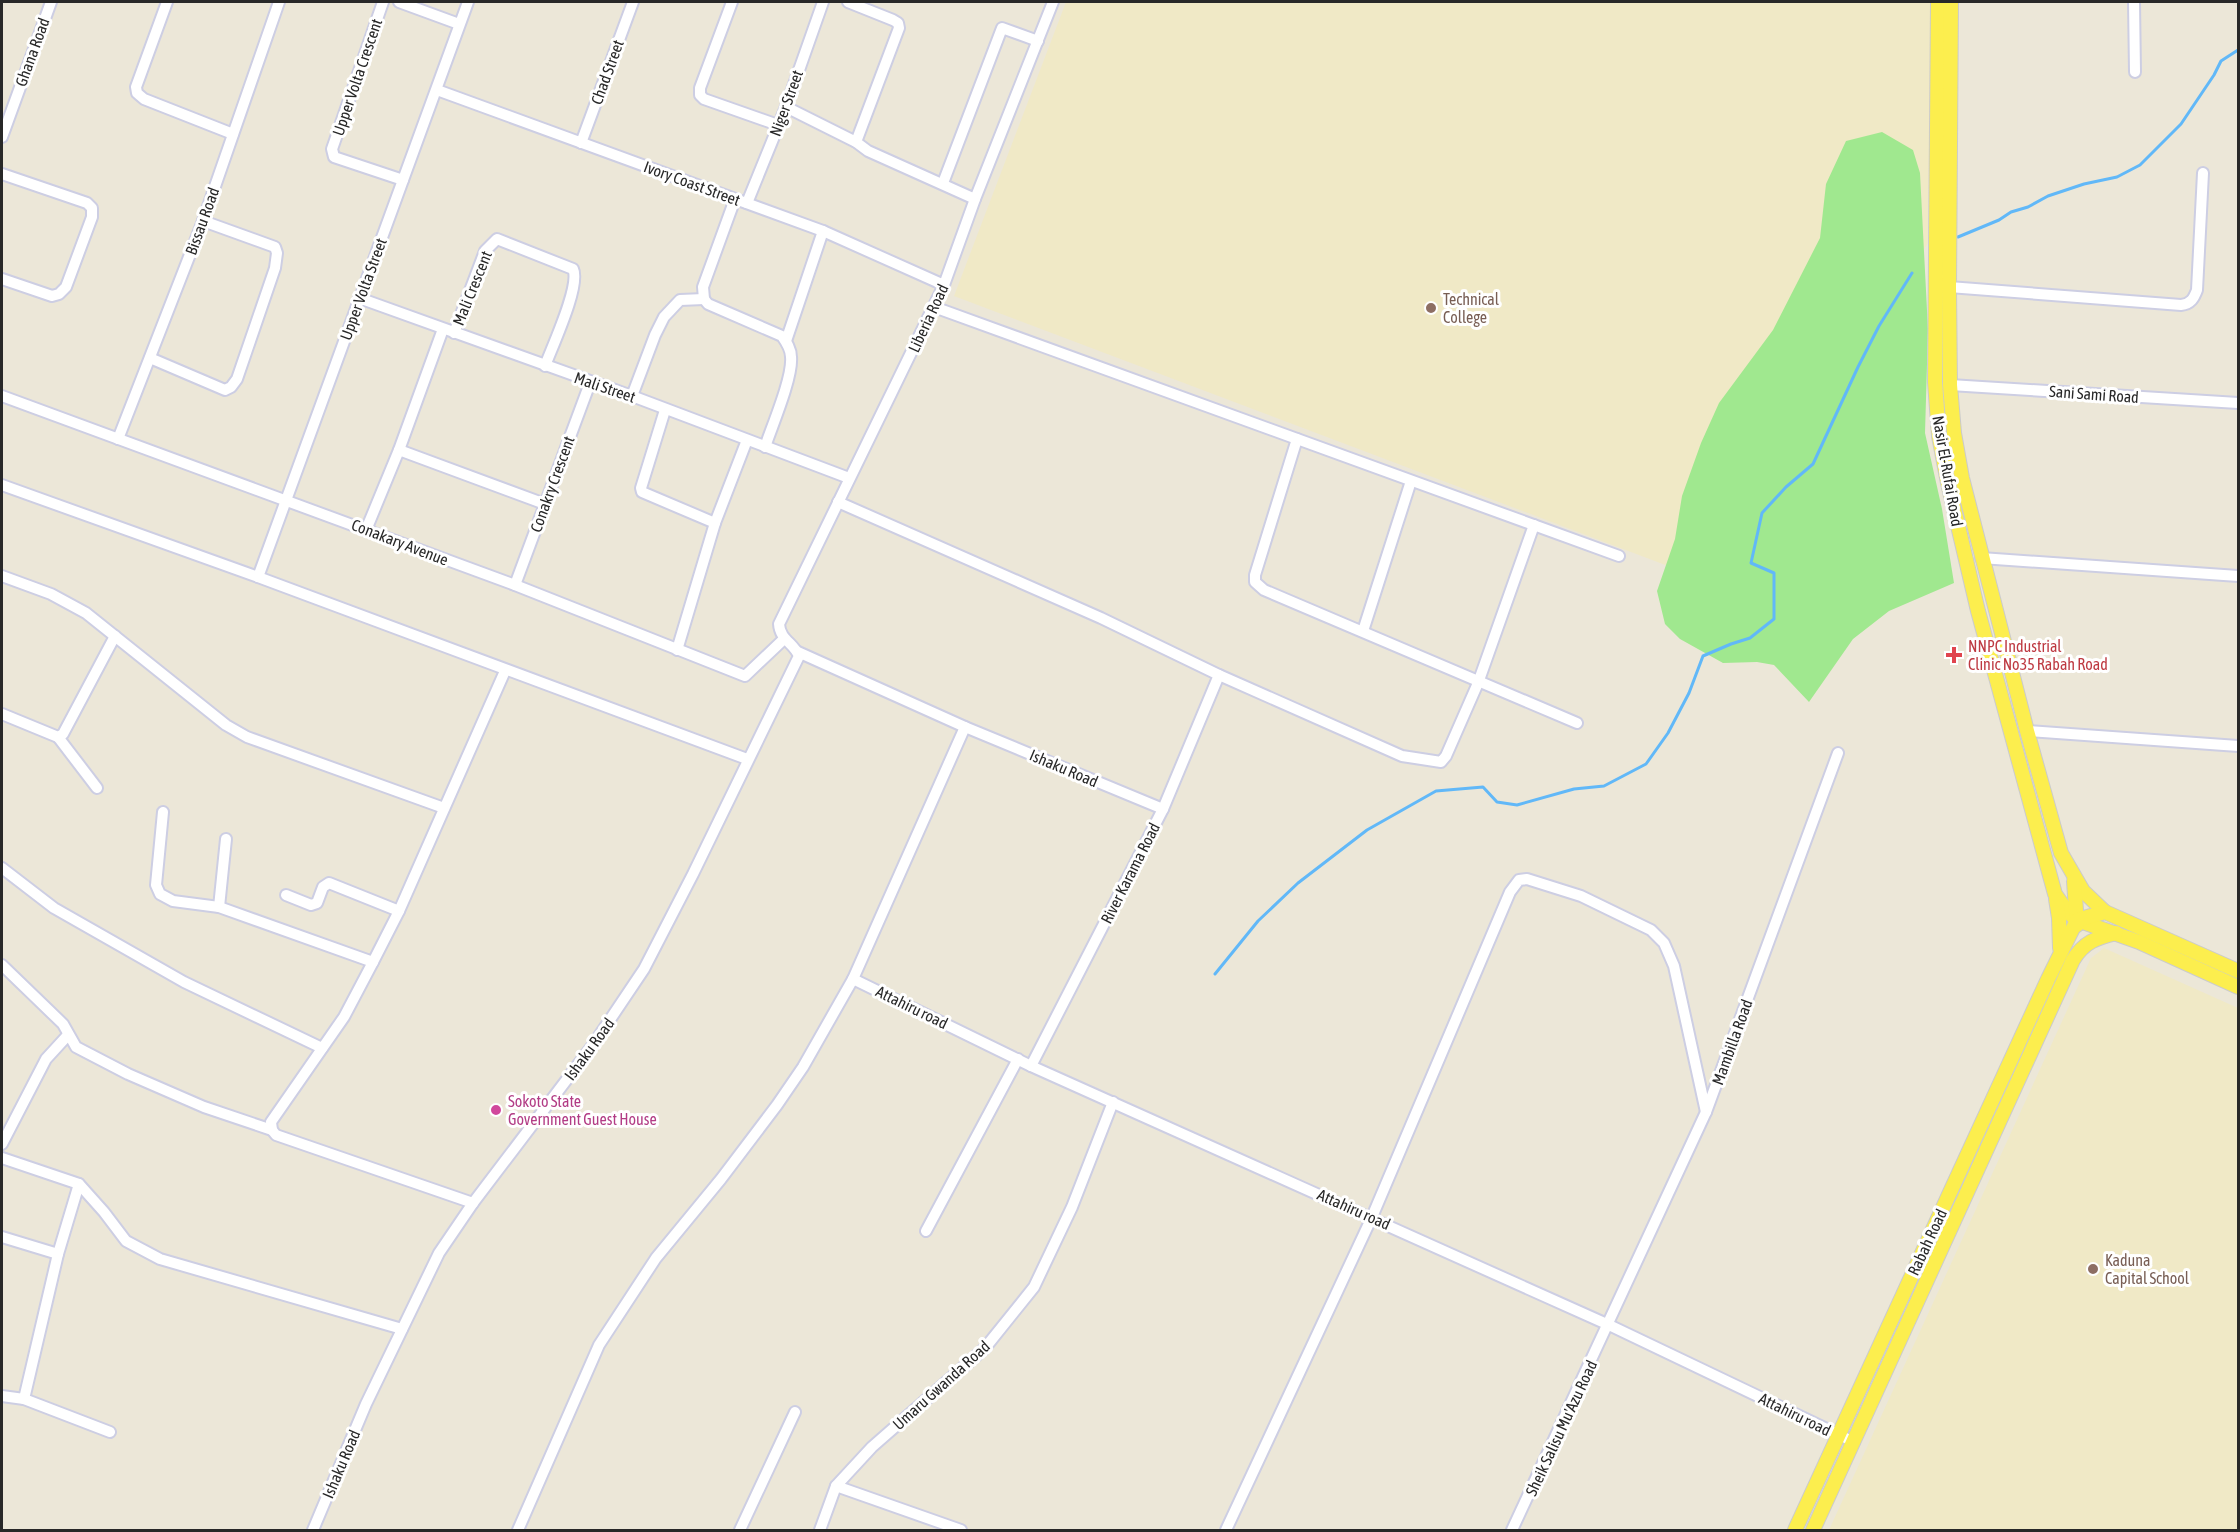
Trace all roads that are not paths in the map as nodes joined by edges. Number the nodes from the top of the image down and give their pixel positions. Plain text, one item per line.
1 (51, 2) edge
2 (167, 2) edge
3 (279, 2) edge
4 (383, 2) edge
5 (399, 2) edge
6 (468, 2) edge
7 (633, 2) edge
8 (732, 2) edge
9 (823, 2) edge
10 (848, 2) edge
11 (1053, 2) edge
12 (1938, 2) edge
13 (1951, 2) edge
14 (2134, 2) edge
15 (459, 24) junction
16 (1038, 41) junction
17 (2135, 72) dead end
18 (437, 90) junction
19 (786, 107) junction
20 (778, 125) junction
21 (233, 134) junction
22 (2, 137) edge
23 (856, 142) junction
24 (581, 143) junction
25 (1943, 162) junction
26 (2203, 173) dead end
27 (2, 174) edge
28 (403, 180) junction
29 (943, 183) junction
30 (735, 199) junction
31 (975, 199) junction
32 (747, 203) junction
33 (203, 221) junction
34 (823, 231) junction
35 (2, 279) edge
36 (944, 285) junction
37 (1948, 287) junction
38 (359, 298) junction
39 (704, 299) junction
40 (934, 307) junction
41 (449, 331) junction
42 (786, 341) junction
43 (150, 358) junction
44 (545, 366) junction
45 (590, 382) junction
46 (1950, 385) junction
47 (2, 396) edge
48 (632, 396) junction
49 (2238, 403) edge
50 (665, 410) junction
51 (118, 439) junction
52 (1297, 439) junction
53 (747, 441) junction
54 (765, 447) junction
55 (399, 450) junction
56 (849, 478) junction
57 (1411, 481) junction
58 (2, 485) edge
59 (286, 500) junction
60 (838, 502) junction
61 (545, 504) junction
62 (715, 523) junction
63 (1534, 525) junction
64 (366, 530) junction
65 (1619, 556) dead end
66 (1981, 558) junction
67 (2, 576) edge
68 (2238, 576) edge
69 (258, 577) junction
70 (515, 585) junction
71 (779, 624) joint
72 (1364, 631) junction
73 (115, 636) junction
74 (784, 639) junction
75 (676, 650) junction
76 (798, 652) junction
77 (505, 671) junction
78 (1218, 675) junction
79 (1478, 683) junction
80 (2, 714) edge
81 (1577, 723) dead end
82 (965, 727) junction
83 (2027, 731) junction
84 (58, 737) junction
85 (2238, 746) edge
86 (1838, 753) dead end
87 (747, 759) junction
88 (97, 788) dead end
89 (444, 808) junction
90 (1163, 809) junction
91 (163, 812) dead end
92 (226, 839) dead end
93 (2, 868) edge
94 (2074, 876) junction
95 (2055, 894) junction
96 (286, 895) dead end
97 (219, 907) junction
98 (399, 911) junction
99 (2105, 912) junction
100 (2077, 920) junction
101 (2116, 933) junction
102 (2066, 956) junction
103 (373, 962) junction
104 (2, 965) edge
105 (2238, 970) edge
106 (853, 979) junction
107 (2238, 987) edge
108 (68, 1035) junction
109 (322, 1048) junction
110 (1018, 1059) junction
111 (1031, 1066) junction
112 (2007, 1069) junction
113 (2020, 1075) junction
114 (1113, 1102) junction
115 (1706, 1112) junction
116 (272, 1130) junction
117 (2, 1144) edge
118 (2, 1158) edge
119 (79, 1184) junction
120 (473, 1203) junction
121 (1372, 1217) junction
122 (926, 1231) dead end
123 (2, 1237) edge
124 (58, 1254) junction
125 (1609, 1325) junction
126 (402, 1329) junction
127 (2, 1396) edge
128 (24, 1399) junction
129 (795, 1412) dead end
130 (110, 1432) dead end
131 (1839, 1435) junction
132 (1854, 1442) junction
133 (836, 1486) junction
134 (313, 1530) edge
135 (518, 1530) edge
136 (740, 1530) edge
137 (820, 1530) edge
138 (961, 1530) edge
139 (1226, 1530) edge
140 (1512, 1530) edge
141 (1795, 1530) edge
142 (1813, 1530) edge

1 - 22 street, Ghana Road
2 - 21 street
3 - 21 street, Bissau Road
4 - 28 street, Upper Volta Crescent
5 - 15 street
6 - 15 street, Upper Volta Street
7 - 24 street, Chad Street
8 - 20 street
9 - 19 street, Niger Street
10 - 23 street
11 - 16 street, Liberia Road
12 - 25 main road, Nasir El-Rufai Road
13 - 25 main road, Nasir El-Rufai Road
14 - 17 street
15 - 18 street, Upper Volta Street
16 - 29 street
16 - 31 street, Liberia Road
18 - 24 street, Ivory Coast Street
18 - 28 street, Upper Volta Street
19 - 20 street, Niger Street
19 - 23 street
20 - 32 street, Niger Street
21 - 33 street, Bissau Road
23 - 29 street
24 - 30 street, Ivory Coast Street
25 - 37 main road, Nasir El-Rufai Road
25 - 95 main road, Nasir El-Rufai Road
26 - 37 street
27 - 35 street
28 - 38 street, Upper Volta Street
29 - 31 street
30 - 32 street, Ivory Coast Street
30 - 39 street
31 - 36 street, Liberia Road
32 - 34 street, Ivory Coast Street
33 - 43 street, Bissau Road
33 - 43 street
34 - 36 street, Ivory Coast Street
34 - 42 street
36 - 40 street, Liberia Road
37 - 46 main road, Nasir El-Rufai Road
38 - 41 street, Mali Street
38 - 59 street, Upper Volta Street
39 - 42 street
39 - 48 street
40 - 52 street
40 - 56 street, Liberia Road
41 - 44 street, Mali Street
41 - 44 street, Mali Crescent
41 - 55 street, Mali Crescent
42 - 54 street
43 - 51 street, Bissau Road
44 - 45 street, Mali Street
45 - 48 street, Mali Street
45 - 61 street, Conakry Crescent
46 - 49 street, Sani Sami Road
46 - 66 main road, Nasir El-Rufai Road
47 - 51 street, Conakary Avenue
48 - 50 street, Mali Street
50 - 53 street, Mali Street
50 - 62 street
51 - 59 street, Conakary Avenue
52 - 57 street
52 - 72 street
53 - 54 street, Mali Street
53 - 62 street
54 - 56 street, Mali Street
55 - 61 street
55 - 64 street, Mali Crescent
56 - 60 street, Liberia Road
57 - 63 street
57 - 72 street
58 - 69 street
59 - 64 street, Conakary Avenue
59 - 69 street, Upper Volta Street
60 - 71 street, Liberia Road
60 - 78 street
61 - 70 street, Conakry Crescent
62 - 75 street
63 - 65 street
63 - 79 street
64 - 70 street, Conakary Avenue
66 - 68 street
66 - 83 main road, Nasir El-Rufai Road
67 - 73 street
69 - 77 street
70 - 75 street, Conakary Avenue
71 - 74 street, Ishaku Road
72 - 79 street
73 - 84 street
73 - 89 street
74 - 75 street, Conakary Avenue
74 - 76 street, Ishaku Road
76 - 82 street, Ishaku Road
76 - 87 street, Ishaku Road
77 - 87 street
77 - 89 street
78 - 79 street
78 - 90 street, River Karama Road
79 - 81 street
80 - 84 street
82 - 90 street, Ishaku Road
82 - 106 street
83 - 85 street
83 - 94 main road, Nasir El-Rufai Road
84 - 88 street
86 - 115 street, Mambilla Road
87 - 120 street, Ishaku Road
89 - 98 street
90 - 111 street, River Karama Road
91 - 97 street
92 - 97 street
93 - 109 street
94 - 99 main road
94 - 100 main road, Nasir El-Rufai Road
95 - 100 main road, Nasir El-Rufai Road
95 - 102 main road
96 - 98 street
97 - 103 street
98 - 103 street
99 - 100 main road
99 - 105 main road
100 - 101 main road
100 - 102 main road, Nasir El-Rufai Road
101 - 102 main road
101 - 107 main road
102 - 112 main road, Rabah Road
102 - 113 main road, Rabah Road
103 - 109 street
104 - 108 street
106 - 110 street, Attahiru road
106 - 135 street
108 - 116 street
108 - 117 street
109 - 116 street
110 - 111 street, Attahiru road
110 - 122 street
111 - 114 street, Attahiru road
112 - 113 main road
112 - 131 main road, Rabah Road
113 - 132 main road, Rabah Road
114 - 121 street, Attahiru road
114 - 133 street, Umaru Gwanda Road
115 - 121 street
115 - 125 street, Mambilla Road
116 - 120 street
118 - 119 street
119 - 124 street
119 - 126 street
120 - 126 street, Ishaku Road
121 - 125 street, Attahiru road
121 - 139 street
123 - 124 street
124 - 128 street
125 - 131 street, Attahiru road
125 - 140 street, Sheik Salisu Mu'Azu Road
126 - 134 street, Ishaku Road
127 - 128 street
128 - 130 street
129 - 136 street
131 - 132 street, Attahiru road
131 - 141 main road, Rabah Road
132 - 142 main road, Rabah Road
133 - 137 street, Umaru Gwanda Road
133 - 138 street

